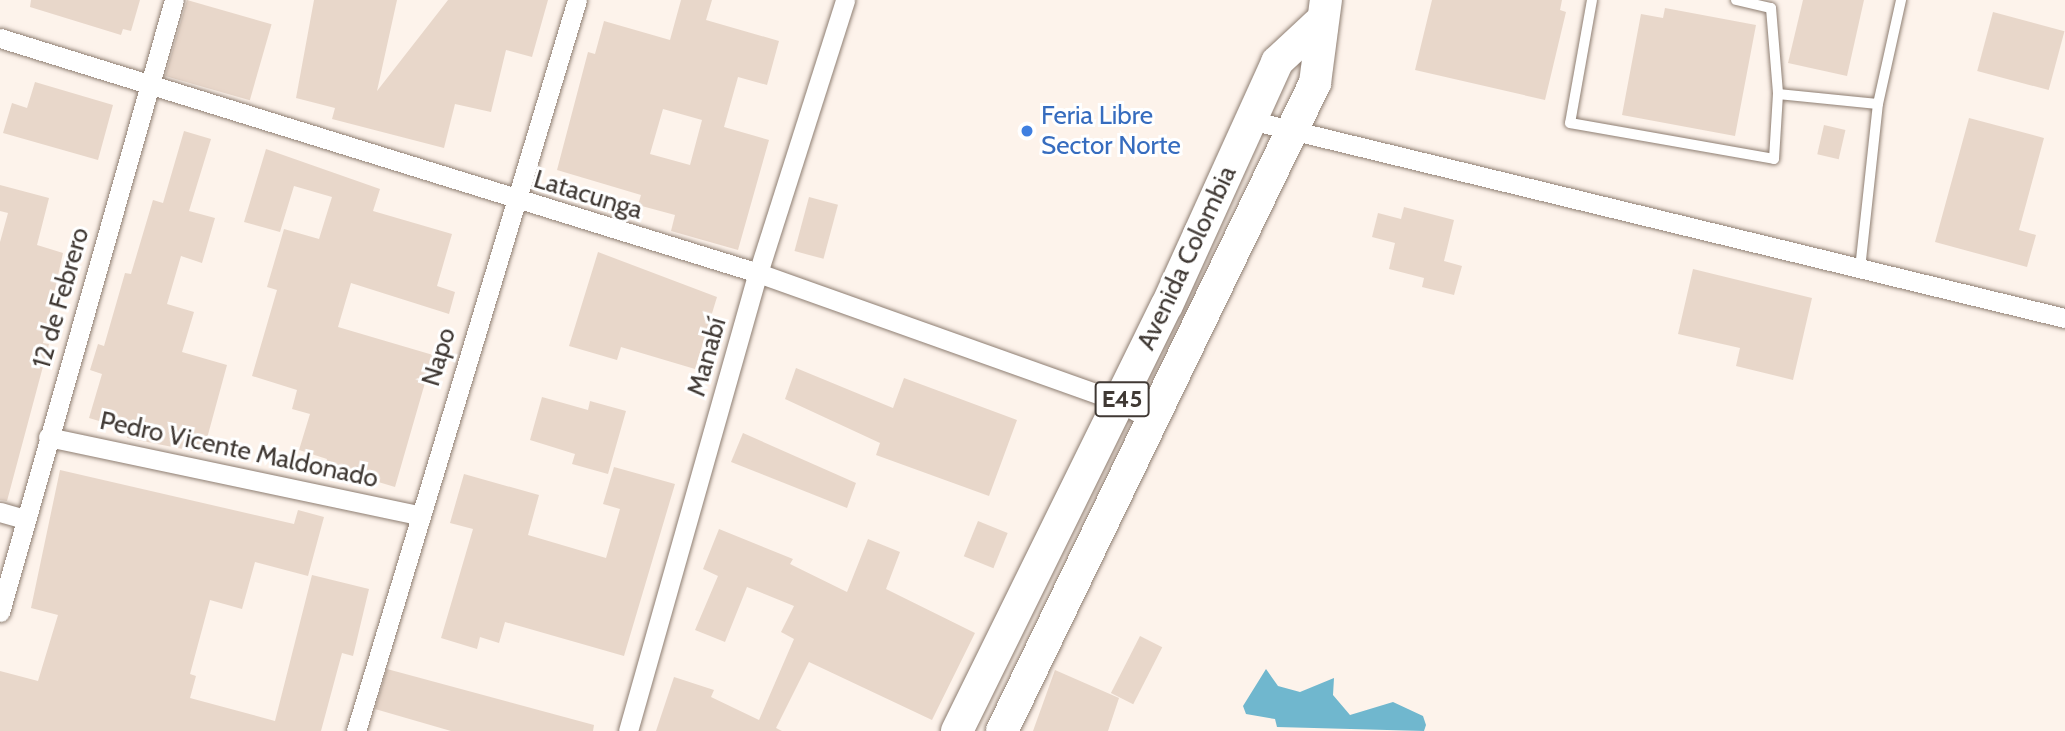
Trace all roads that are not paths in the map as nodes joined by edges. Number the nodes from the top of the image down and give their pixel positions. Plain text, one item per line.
1 (174, 0) edge
2 (577, 0) edge
3 (845, 0) edge
4 (1592, 0) edge
5 (1736, 0) edge
6 (1901, 0) edge
7 (1322, 11) edge
8 (0, 38) edge
9 (149, 88) junction
10 (1778, 94) junction
11 (1878, 104) junction
12 (1250, 120) junction
13 (1291, 134) junction
14 (515, 200) junction
15 (758, 273) junction
16 (1859, 273) junction
17 (2065, 318) edge
18 (1120, 402) junction
19 (1153, 421) junction
20 (48, 437) junction
21 (0, 512) edge
22 (418, 515) junction
23 (25, 519) junction
24 (0, 612) edge
25 (356, 731) edge
26 (628, 731) edge
27 (957, 731) edge
28 (1002, 731) edge

1 - 9 street, 12 de Febrero
2 - 14 street, Napo
3 - 15 street, Manabí
4 - 10 lane
5 - 10 lane
6 - 11 lane
7 - 12 main road, Avenida Colombia / E45
7 - 13 main road, Avenida Colombia / E45
8 - 9 street, Latacunga
9 - 14 street, Latacunga
9 - 20 street, 12 de Febrero
10 - 11 lane
11 - 16 lane
12 - 13 street
12 - 18 main road, Avenida Colombia / E45
13 - 16 street
13 - 19 main road, Avenida Colombia / E45
14 - 15 street, Latacunga
14 - 22 street, Napo
15 - 18 street, Latacunga
15 - 26 street, Manabí
16 - 17 street
18 - 19 street, Latacunga
18 - 27 main road, Avenida Colombia / E45
19 - 28 main road, Avenida Colombia / E45
20 - 22 street, Pedro Vicente Maldonado
20 - 23 street, 12 de Febrero
21 - 23 street
22 - 25 street, Napo
23 - 24 street, 12 de Febrero

